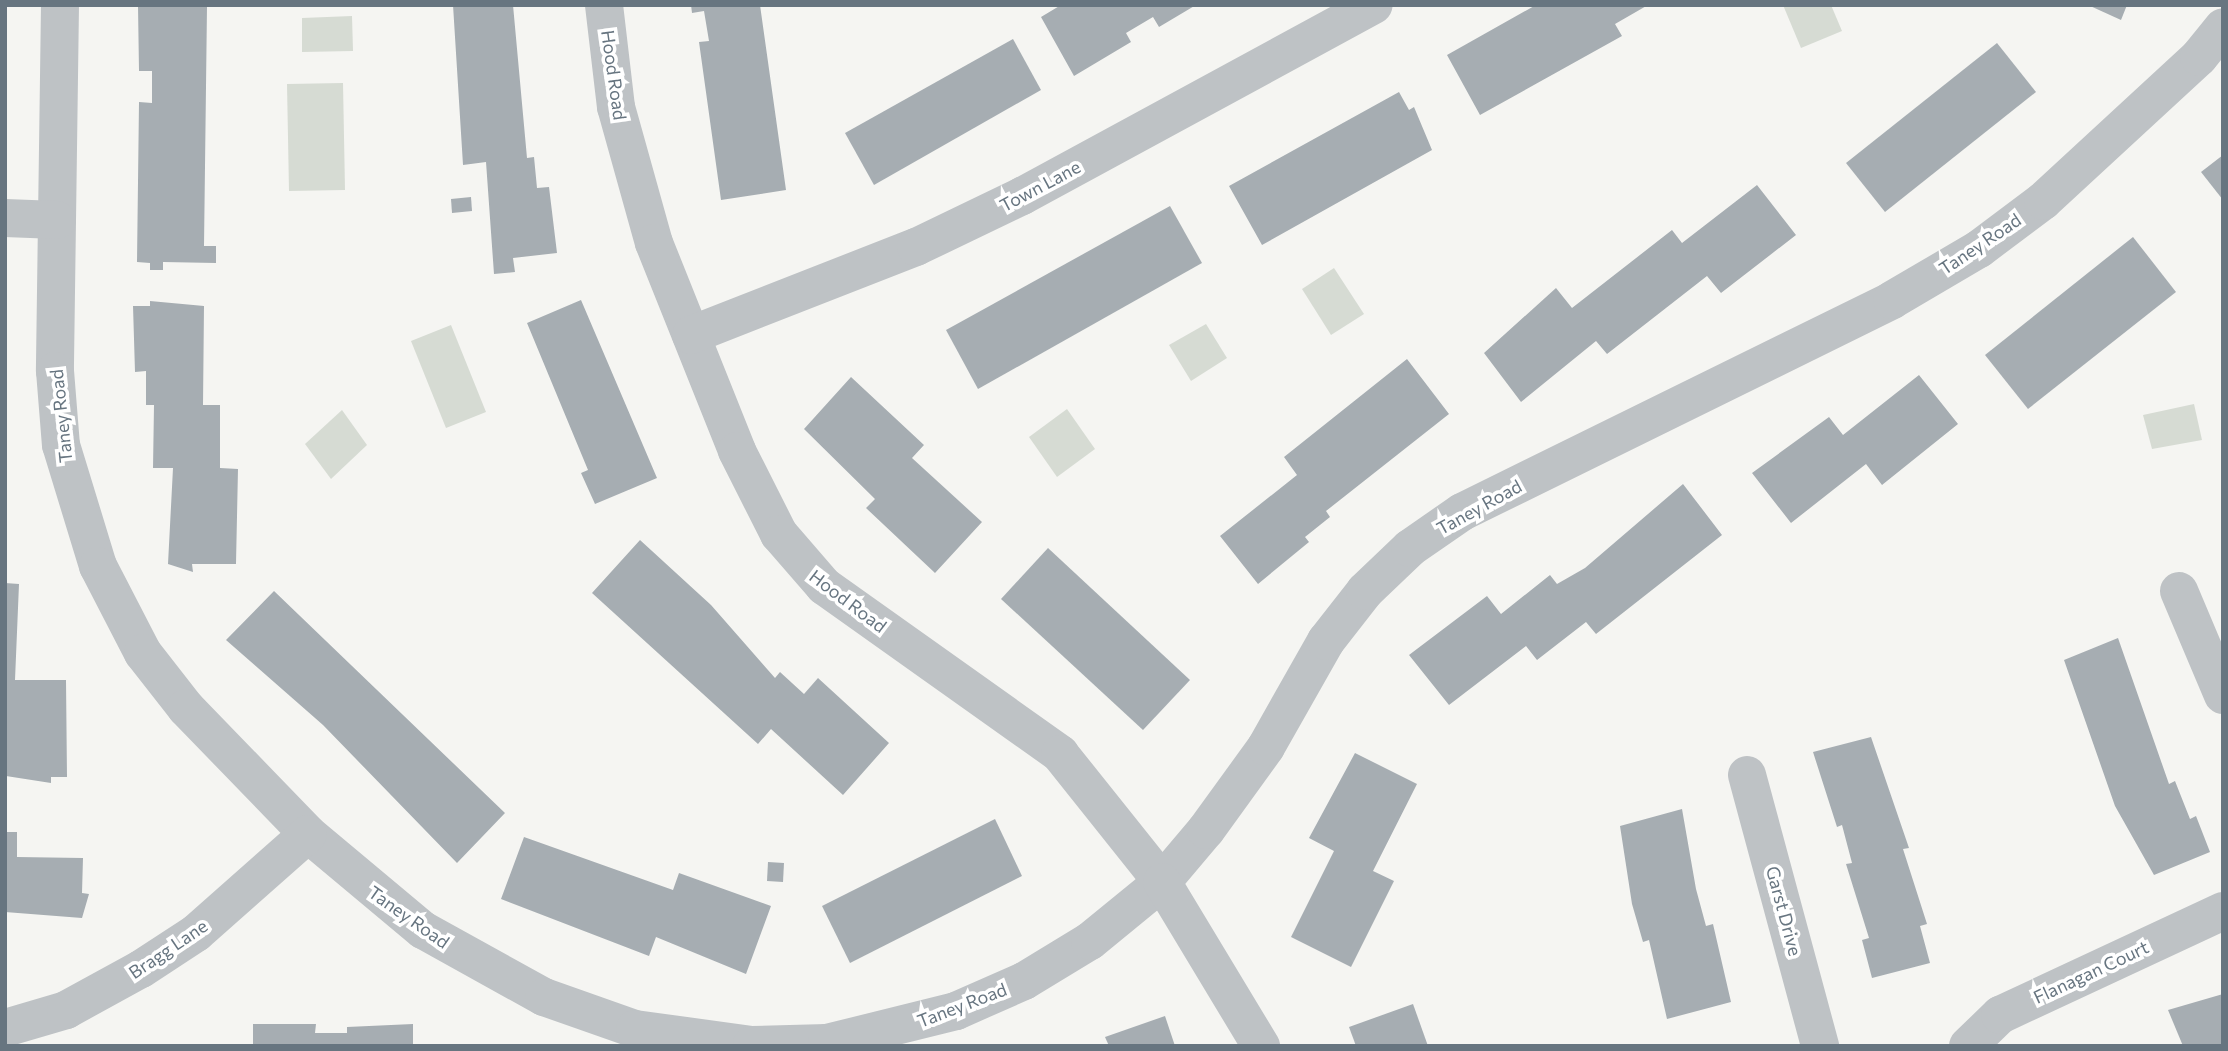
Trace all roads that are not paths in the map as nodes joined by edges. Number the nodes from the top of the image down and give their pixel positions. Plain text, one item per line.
1 (60, 5) edge
2 (604, 5) edge
3 (1374, 5) edge
4 (2223, 27) edge
5 (5, 218) edge
6 (57, 220) junction
7 (691, 335) junction
8 (2179, 591) dead end
9 (2223, 695) edge
10 (1747, 775) dead end
11 (308, 834) junction
12 (1163, 882) junction
13 (2223, 911) edge
14 (5, 1028) edge
15 (1261, 1046) edge
16 (1820, 1046) edge
17 (1968, 1046) edge

1 - 6 street, Taney Road
2 - 7 street, Hood Road
3 - 7 street, Town Lane
4 - 12 street, Taney Road
5 - 6 street
6 - 11 street, Taney Road
7 - 12 street, Hood Road
8 - 9 street
10 - 16 street, Garst Drive
11 - 12 street, Taney Road
11 - 14 street, Bragg Lane
12 - 15 street, Hood Road
13 - 17 street, Flanagan Court

